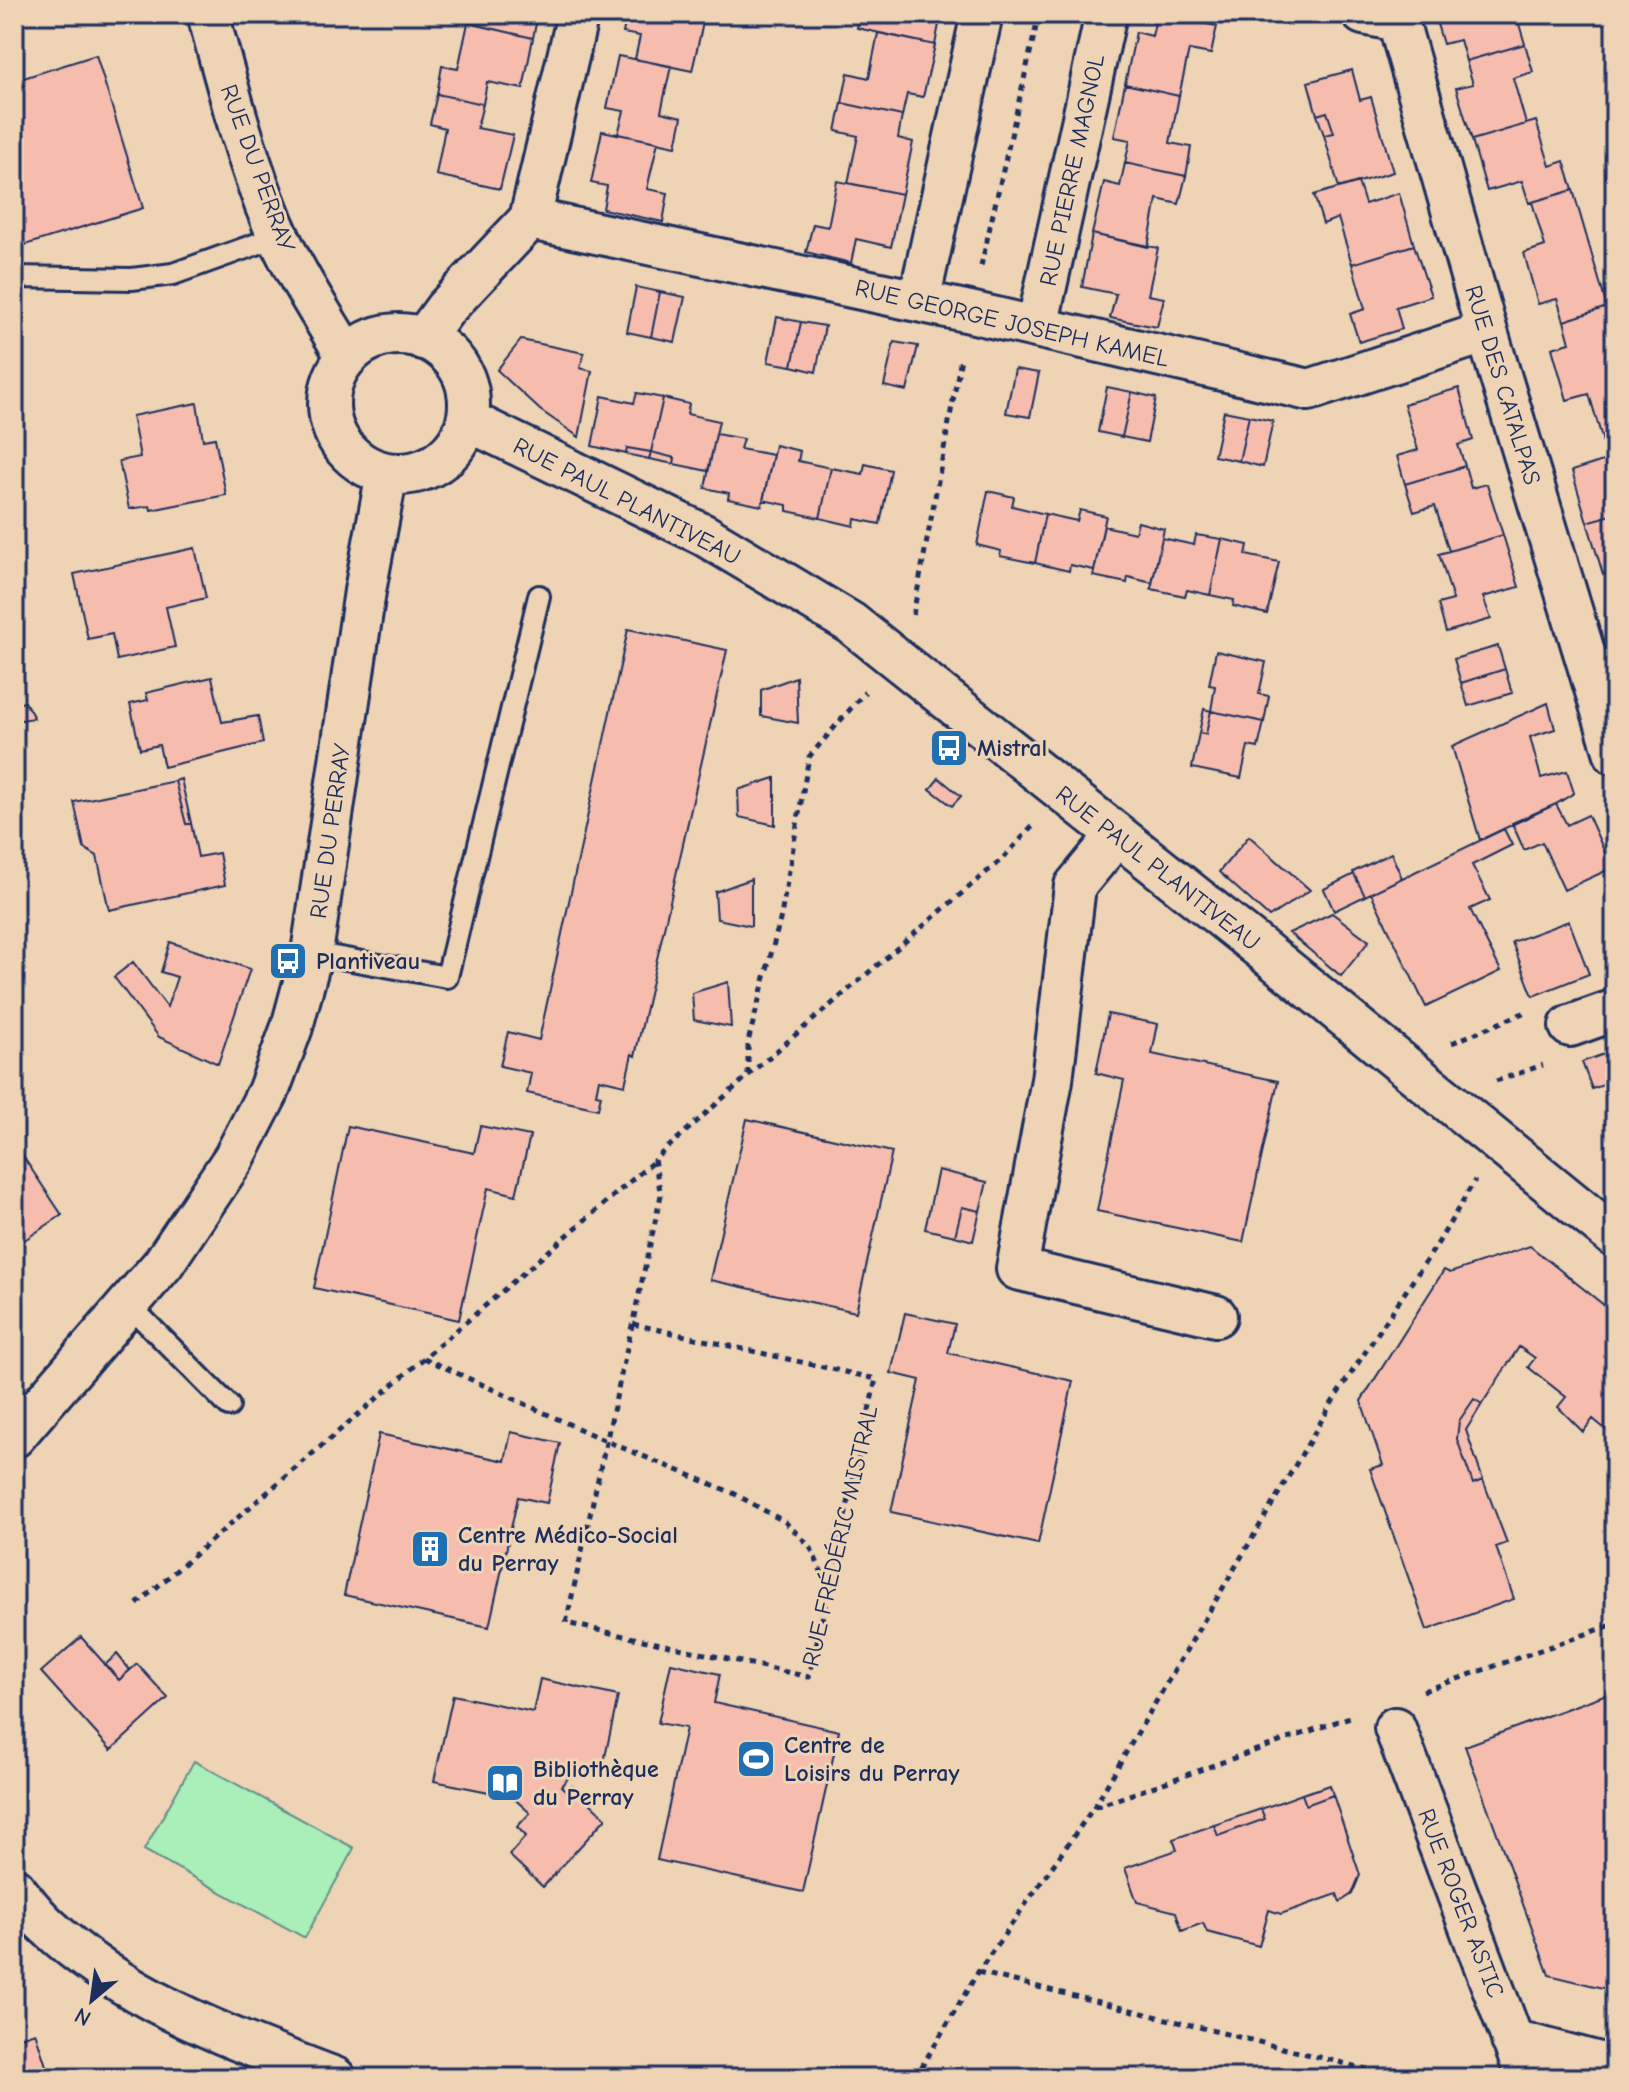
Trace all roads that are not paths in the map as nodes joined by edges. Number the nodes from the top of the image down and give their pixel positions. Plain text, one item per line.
1 (208, 14) edge
2 (578, 14) edge
3 (982, 14) edge
4 (1106, 14) edge
5 (1385, 16) edge
6 (530, 219) junction
7 (279, 236) junction
8 (14, 277) edge
9 (919, 301) junction
10 (1037, 327) junction
11 (1487, 332) junction
12 (423, 339) junction
13 (347, 357) junction
14 (467, 420) junction
15 (387, 473) junction
16 (539, 596) dead end
17 (1615, 754) edge
18 (1117, 835) junction
19 (312, 953) junction
20 (1615, 1010) edge
21 (1553, 1032) road end
22 (1615, 1237) edge
23 (128, 1304) junction
24 (1216, 1316) dead end
25 (229, 1406) dead end
26 (14, 1437) edge
27 (1395, 1728) dead end
28 (14, 1888) edge
29 (1512, 2040) junction
30 (1615, 2067) edge
31 (335, 2078) edge
32 (1527, 2078) edge

1 - 7 street, RUE DU PERRAY
2 - 6 street
3 - 9 street
4 - 10 street, RUE PIERRE MAGNOL
5 - 11 street, RUE DES CATALPAS
6 - 9 street, RUE GEORGE JOSEPH KAMEL
6 - 12 street
7 - 8 lane
7 - 13 street, RUE DU PERRAY
9 - 10 street, RUE GEORGE JOSEPH KAMEL
10 - 11 street, RUE GEORGE JOSEPH KAMEL
11 - 17 street, RUE DES CATALPAS
12 - 13 street
12 - 14 street
13 - 15 street
14 - 15 street
14 - 18 street, RUE PAUL PLANTIVEAU
15 - 19 street, RUE DU PERRAY
16 - 19 lane
18 - 22 street, RUE PAUL PLANTIVEAU
18 - 24 street
19 - 23 street, RUE DU PERRAY
20 - 21 street
23 - 25 lane
23 - 26 street, RUE DU PERRAY
27 - 29 street, RUE ROGER ASTIC
28 - 31 street
29 - 30 street
29 - 32 street, RUE ROGER ASTIC

